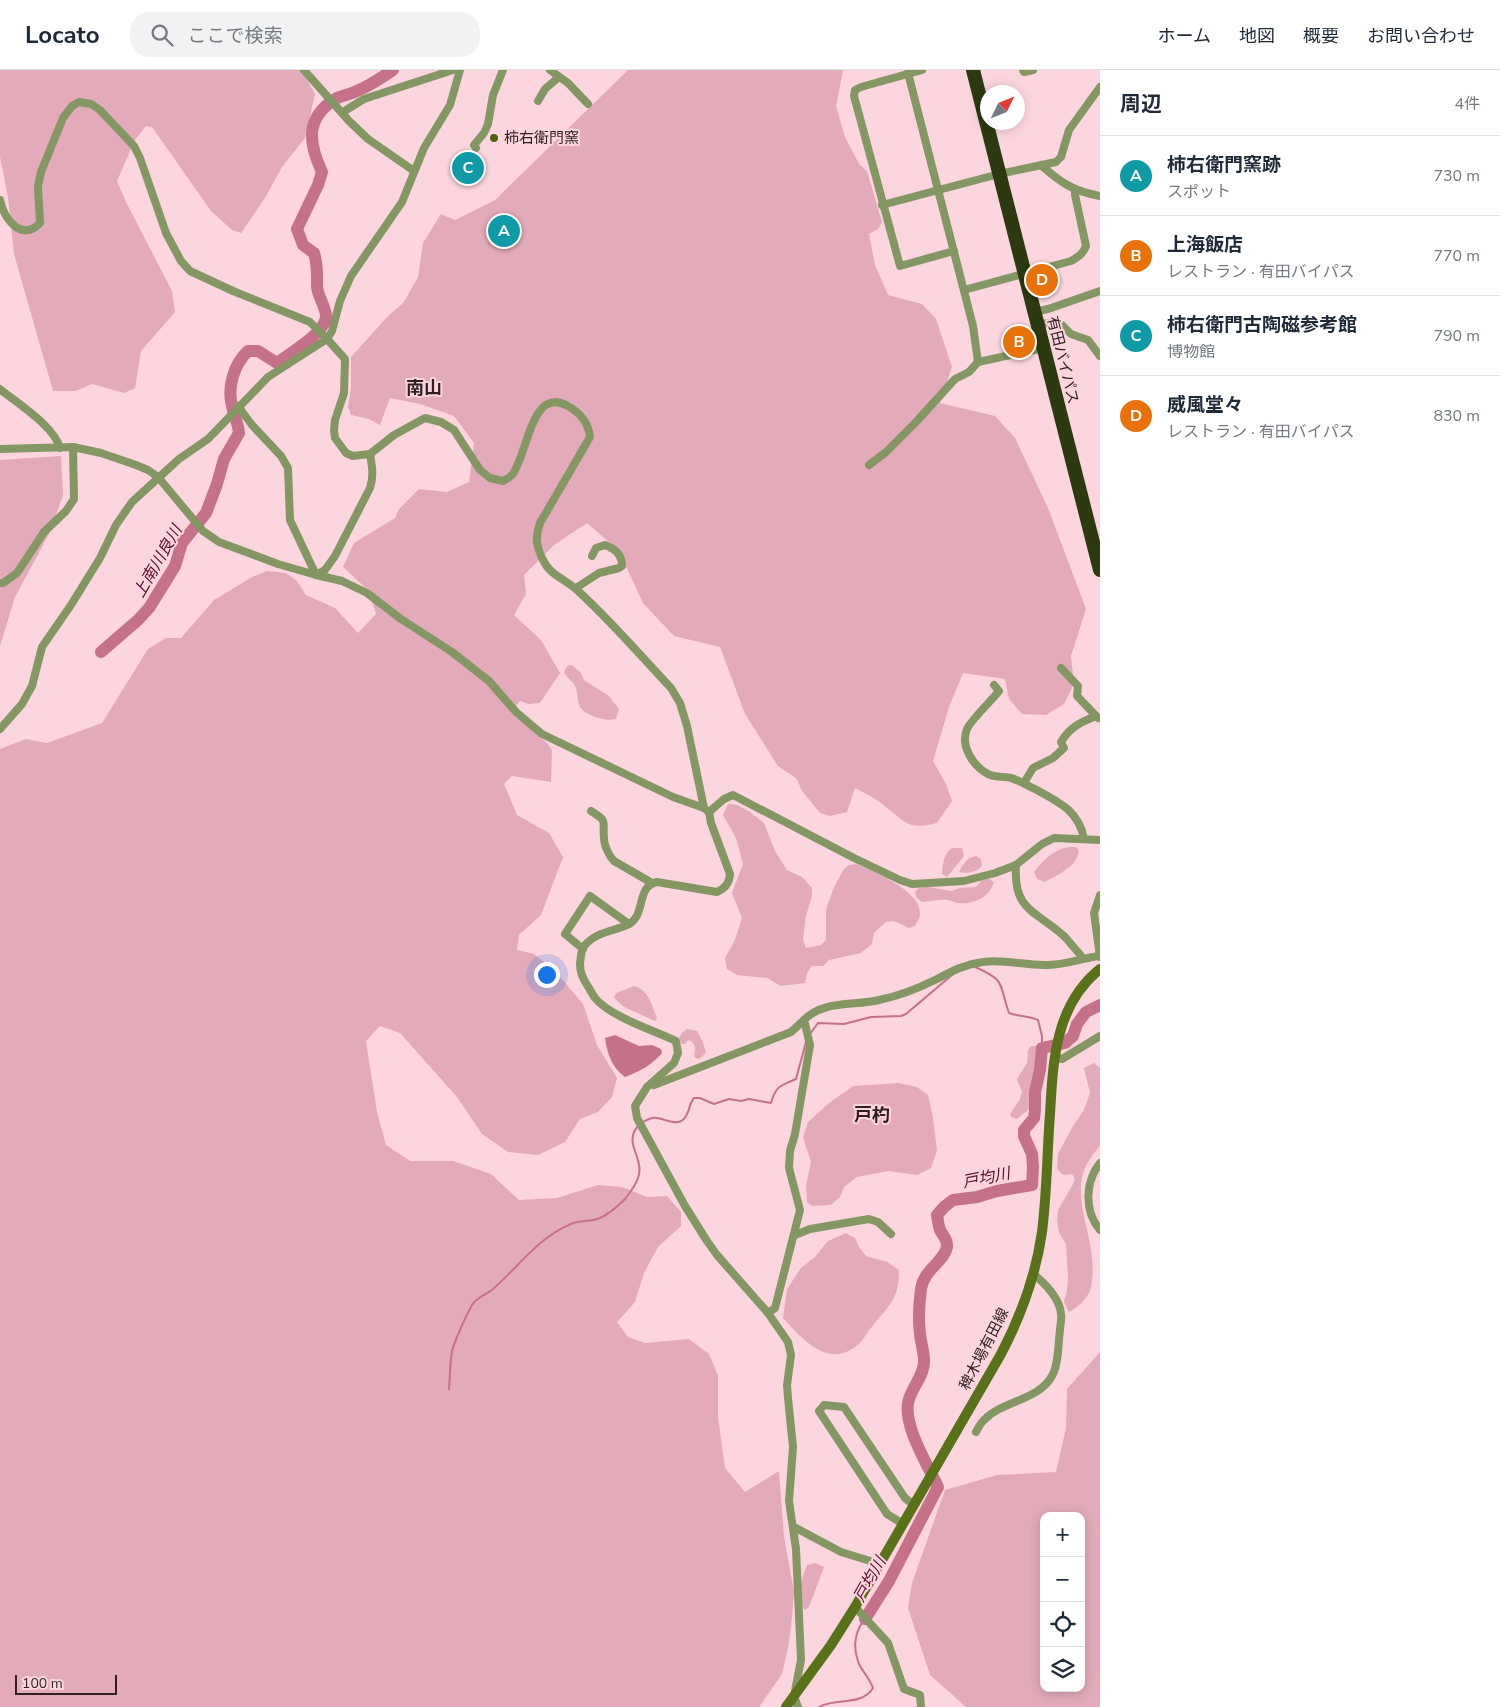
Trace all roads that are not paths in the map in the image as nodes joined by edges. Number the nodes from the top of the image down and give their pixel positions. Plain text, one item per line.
1 (304, 70) edge
2 (453, 70) edge
3 (460, 70) edge
4 (503, 70) edge
5 (550, 70) edge
6 (922, 70) edge
7 (973, 70) edge
8 (1024, 70) edge
9 (1033, 70) edge
10 (908, 73) junction
11 (559, 77) junction
12 (1100, 87) edge
13 (538, 101) dead end
14 (588, 104) dead end
15 (343, 112) junction
16 (476, 148) dead end
17 (1041, 165) junction
18 (414, 170) junction
19 (999, 174) junction
20 (1075, 189) junction
21 (938, 190) junction
22 (1100, 196) edge
23 (0, 200) edge
24 (882, 205) junction
25 (954, 251) junction
26 (1024, 274) junction
27 (964, 290) junction
28 (1100, 291) edge
29 (1035, 318) junction
30 (325, 336) junction
31 (1043, 348) junction
32 (1100, 356) edge
33 (978, 362) junction
34 (0, 389) edge
35 (238, 406) junction
36 (73, 447) junction
37 (60, 448) junction
38 (0, 449) edge
39 (370, 454) junction
40 (869, 465) dead end
41 (158, 477) junction
42 (592, 556) dead end
43 (1100, 570) edge
44 (316, 574) junction
45 (0, 583) edge
46 (576, 588) junction
47 (1061, 668) dead end
48 (994, 685) dead end
49 (1098, 718) edge
50 (0, 729) edge
51 (1024, 783) junction
52 (706, 810) junction
53 (590, 811) dead end
54 (1084, 839) junction
55 (1100, 840) edge
56 (1016, 864) junction
57 (652, 883) junction
58 (1100, 895) edge
59 (629, 924) junction
60 (583, 949) junction
61 (1100, 956) edge
62 (1083, 958) junction
63 (1100, 968) edge
64 (804, 1020) junction
65 (1100, 1036) edge
66 (1054, 1056) junction
67 (647, 1087) junction
68 (1100, 1163) edge
69 (1100, 1230) edge
70 (891, 1234) dead end
71 (795, 1235) junction
72 (1033, 1274) junction
73 (768, 1313) junction
74 (976, 1432) dead end
75 (914, 1505) junction
76 (903, 1524) junction
77 (794, 1527) junction
78 (880, 1564) junction
79 (854, 1607) junction
80 (794, 1696) junction
81 (786, 1707) edge
82 (798, 1707) edge
83 (921, 1707) edge

1 - 15 street
2 - 15 street
3 - 18 street
4 - 16 street
5 - 11 street
6 - 10 street
7 - 19 highway, 有田バイパス
8 - 9 street
10 - 21 street
10 - 24 street
11 - 13 street
11 - 14 street
12 - 17 street
15 - 18 street
17 - 19 street
17 - 20 street
18 - 30 street
19 - 21 street
19 - 26 highway, 有田バイパス
20 - 22 street
20 - 26 street
21 - 24 street
21 - 25 street
23 - 30 street
24 - 25 street
25 - 27 street
26 - 27 street
26 - 29 highway, 有田バイパス
27 - 33 street
28 - 29 street
29 - 31 highway, 有田バイパス
29 - 32 street
30 - 35 street
30 - 39 street
31 - 33 street
31 - 43 highway, 有田バイパス
33 - 40 street
34 - 37 street
35 - 41 street
35 - 44 street
36 - 37 street
36 - 41 street
36 - 45 street
37 - 38 street
39 - 44 street
39 - 46 street
41 - 44 street
41 - 50 street
42 - 46 street
44 - 52 street
46 - 52 street
47 - 49 street
48 - 51 street
49 - 51 street
51 - 54 street
52 - 56 street
52 - 57 street
53 - 57 street
54 - 55 street
54 - 56 street
56 - 62 street
57 - 59 street
58 - 61 street
59 - 60 street
59 - 60 street
60 - 67 street
61 - 62 street
62 - 64 street
63 - 66 main road, 稗木場有田線
64 - 67 street
64 - 71 street
65 - 66 street
66 - 72 main road, 稗木場有田線
67 - 73 street
68 - 69 street
70 - 71 street
71 - 73 street
72 - 74 street
72 - 75 main road, 稗木場有田線
73 - 77 street
75 - 76 main road, 稗木場有田線
75 - 76 street
76 - 78 main road, 稗木場有田線
77 - 78 street
77 - 80 street
78 - 79 main road, 稗木場有田線
79 - 80 main road, 稗木場有田線
79 - 83 street
80 - 81 main road, 稗木場有田線
80 - 82 street

